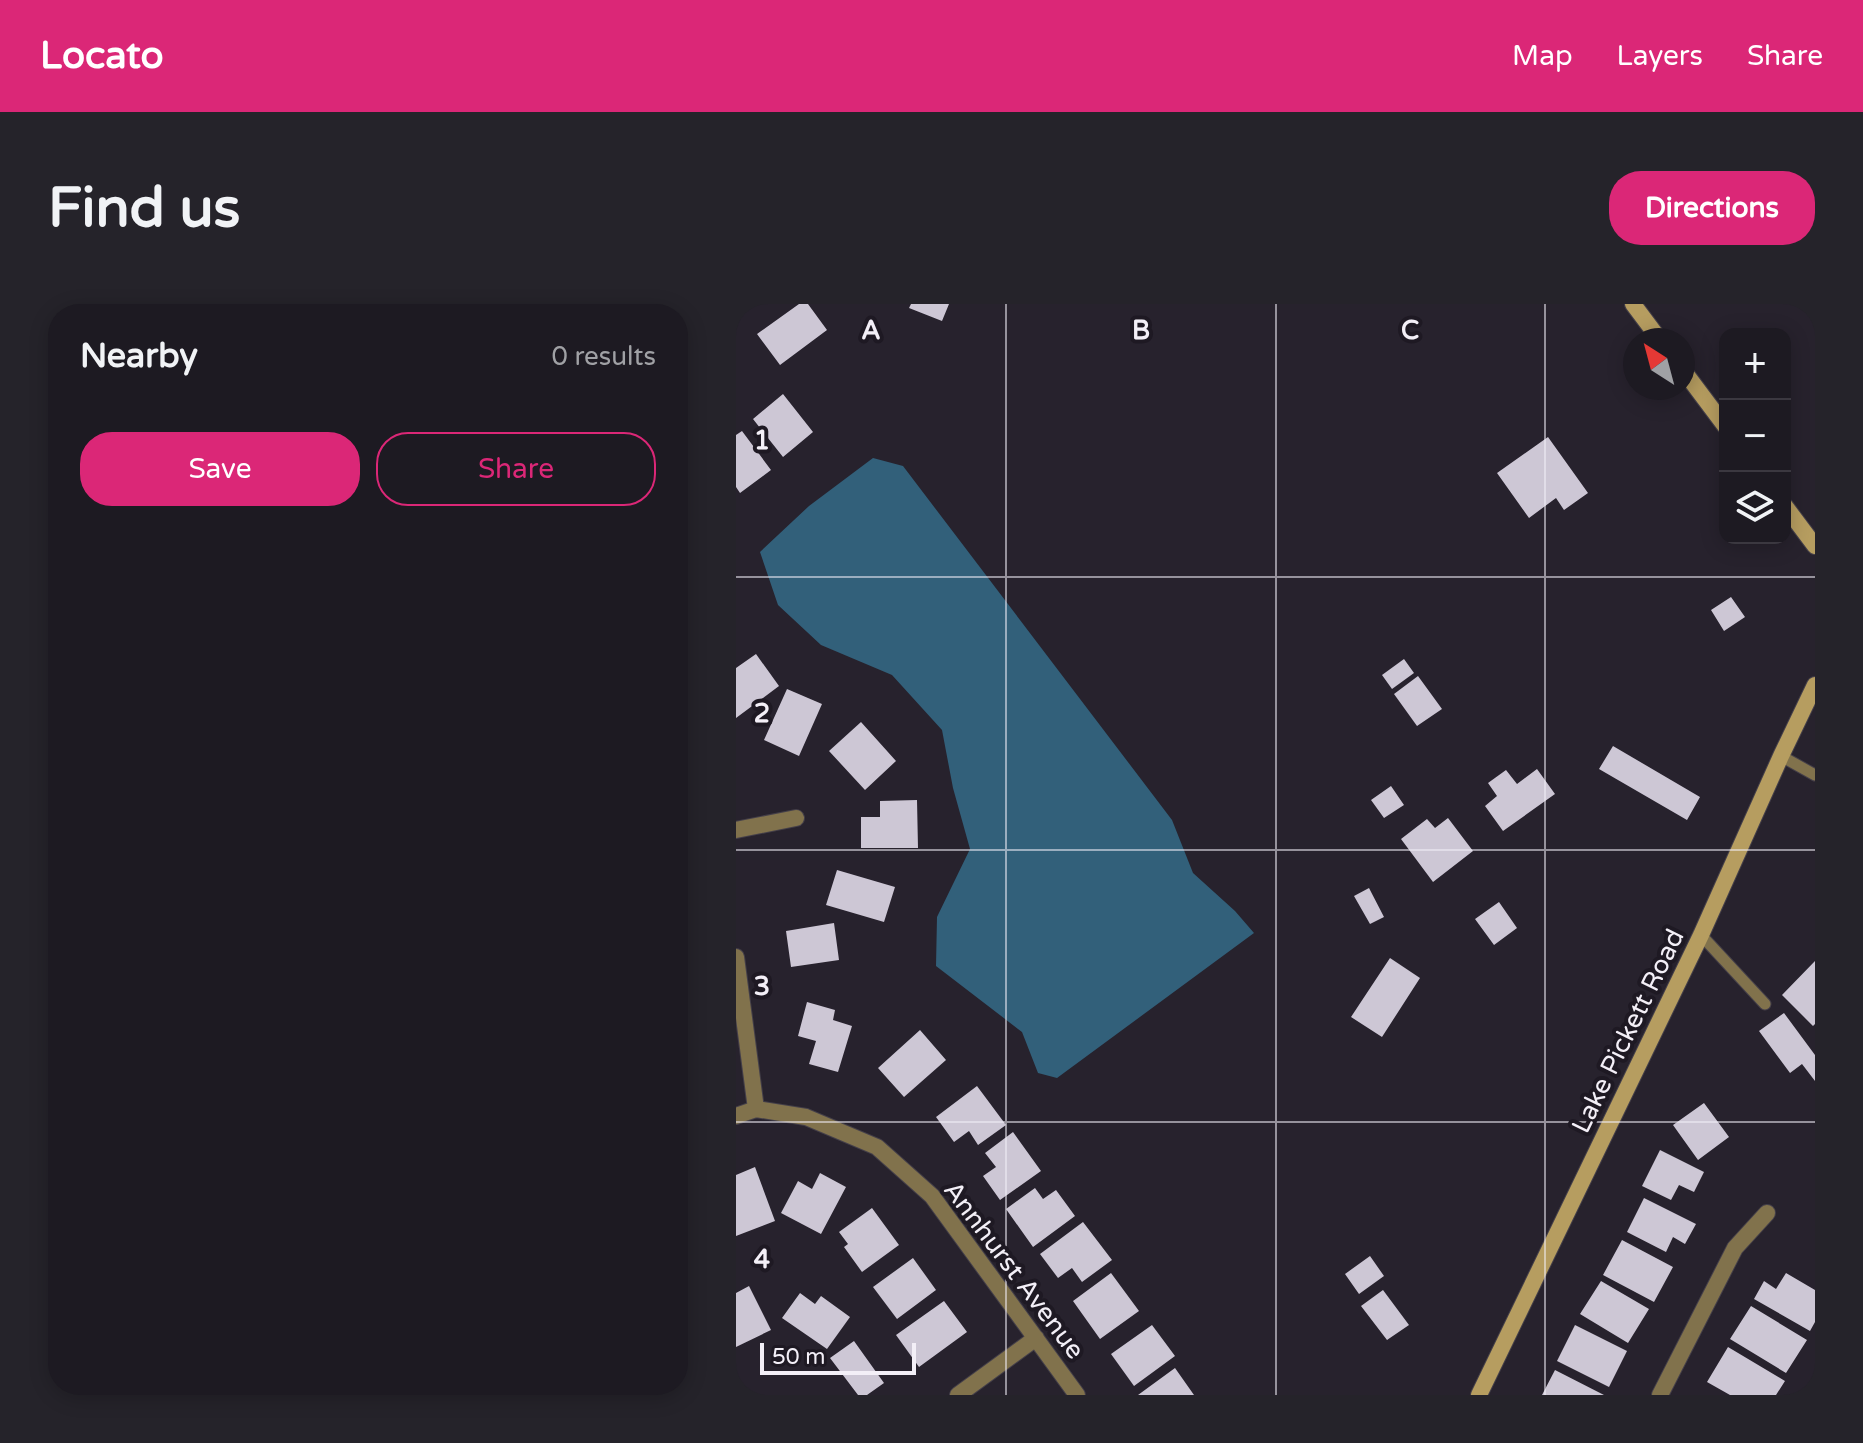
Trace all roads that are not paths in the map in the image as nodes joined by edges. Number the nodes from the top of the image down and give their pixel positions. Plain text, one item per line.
1 (1633, 304) edge
2 (1651, 328) edge
3 (1695, 386) edge
4 (1719, 418) edge
5 (1791, 514) edge
6 (1791, 514) edge
7 (1815, 530) edge
8 (1815, 546) edge
9 (1815, 685) edge
10 (1781, 756) junction
11 (1815, 775) edge
12 (796, 818) dead end
13 (736, 830) edge
14 (1701, 935) junction
15 (736, 957) edge
16 (1765, 1004) dead end
17 (756, 1109) junction
18 (736, 1116) edge
19 (1767, 1213) dead end
20 (1036, 1338) junction
21 (958, 1395) edge
22 (1077, 1395) edge
23 (1479, 1395) edge
24 (1660, 1395) edge

1 - 2 main road
3 - 4 main road
5 - 7 main road
6 - 8 main road
9 - 10 main road, Lake Pickett Road
10 - 11 lane
10 - 14 main road, Lake Pickett Road
12 - 13 street
14 - 16 lane
14 - 23 main road, Lake Pickett Road
15 - 17 street
17 - 18 street, Annhurst Avenue
17 - 20 street, Annhurst Avenue
19 - 24 street
20 - 21 street
20 - 22 street, Annhurst Avenue

